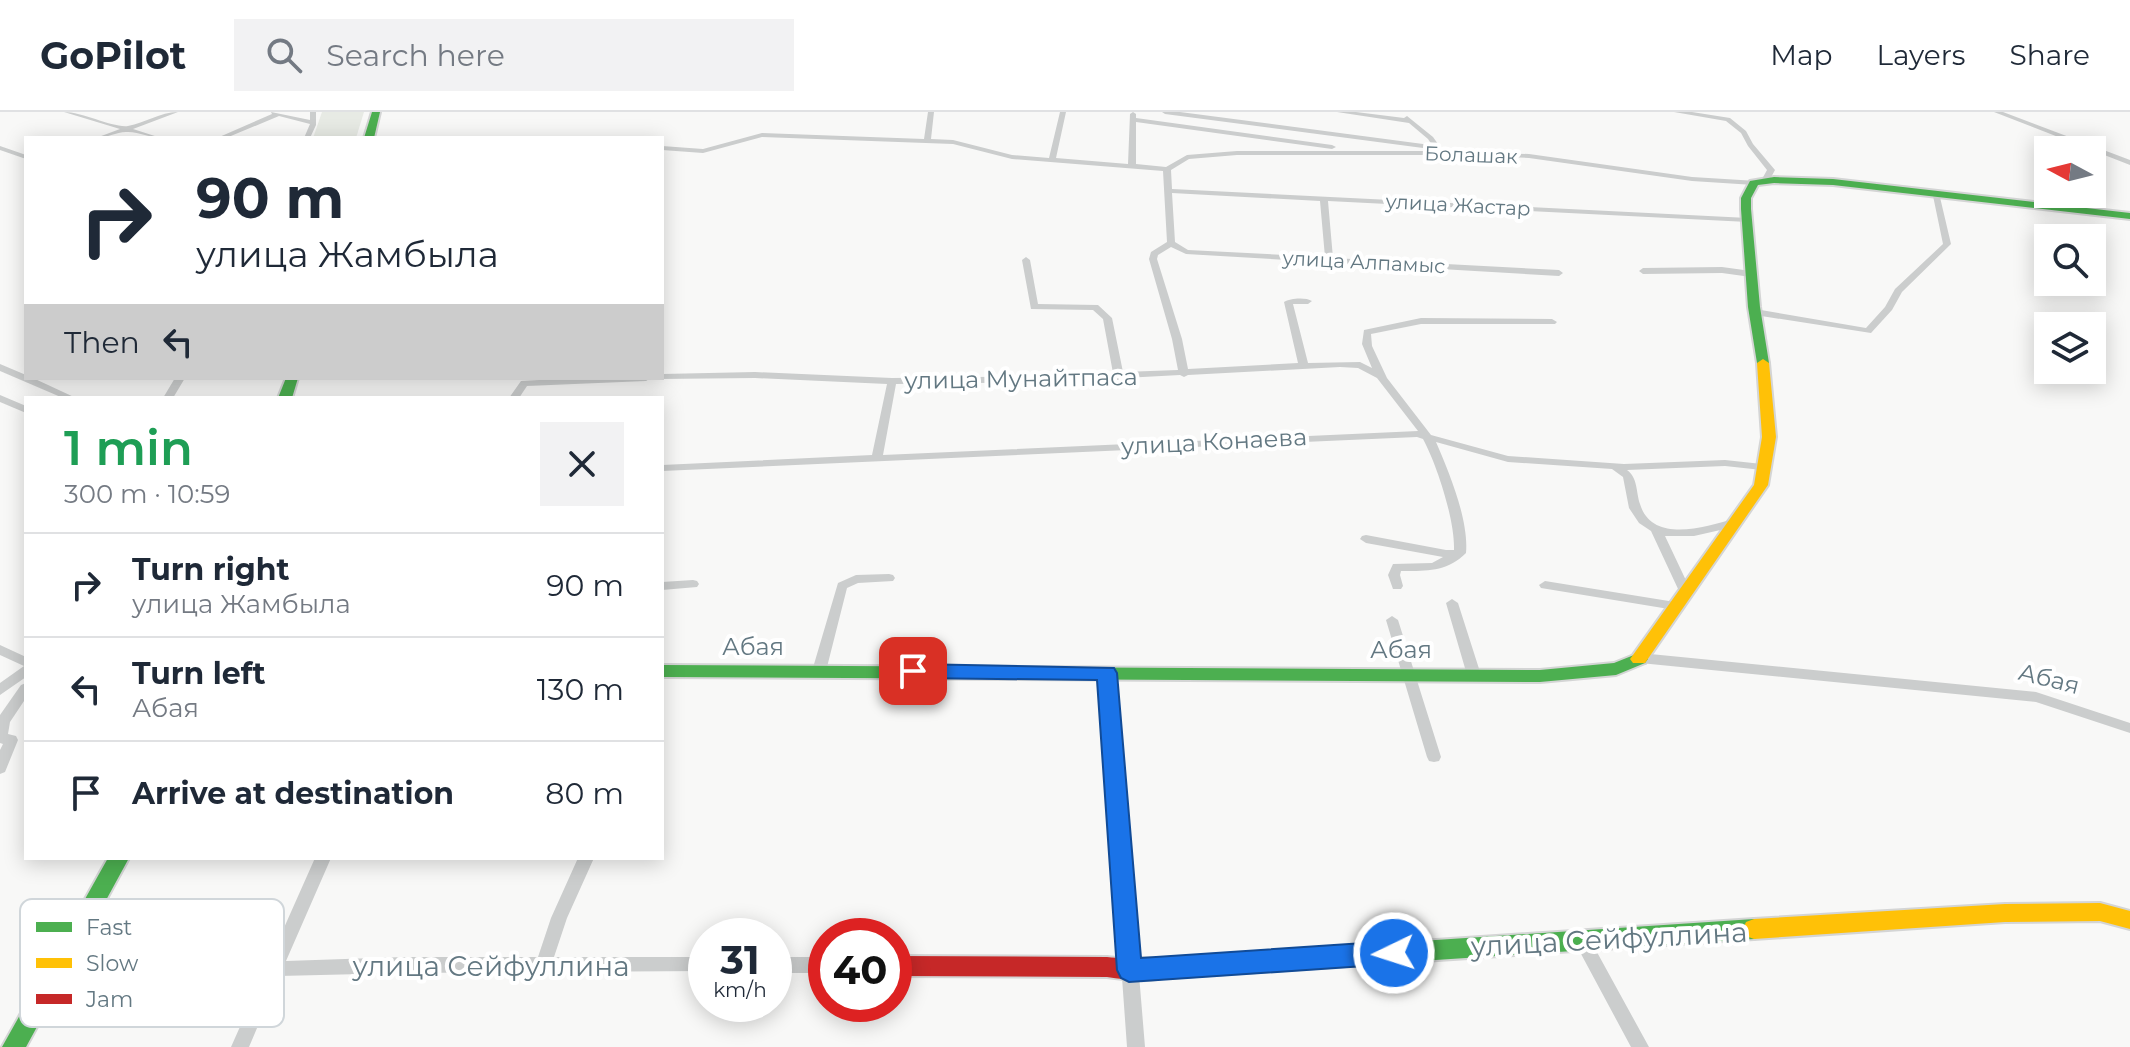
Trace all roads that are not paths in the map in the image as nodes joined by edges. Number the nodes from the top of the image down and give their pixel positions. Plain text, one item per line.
1 (67, 112) edge
2 (175, 112) edge
3 (313, 112) edge
4 (376, 112) edge
5 (931, 112) edge
6 (1063, 112) edge
7 (1165, 112) edge
8 (1340, 112) edge
9 (1400, 112) edge
10 (1677, 112) edge
11 (1997, 112) edge
12 (275, 113) edge
13 (164, 116) junction
14 (1133, 116) edge
15 (1411, 121) junction
16 (313, 123) junction
17 (2032, 125) junction
18 (2014, 128) dead end
19 (126, 129) junction
20 (105, 136) edge
21 (151, 136) edge
22 (158, 136) edge
23 (224, 136) edge
24 (308, 136) edge
25 (370, 136) edge
26 (927, 141) junction
27 (0, 148) edge
28 (664, 148) edge
29 (1439, 150) junction
30 (1377, 154) junction
31 (24, 156) edge
32 (1052, 160) junction
33 (2130, 163) edge
34 (1132, 167) junction
35 (1167, 169) junction
36 (1760, 182) junction
37 (1169, 191) junction
38 (1935, 193) junction
39 (1324, 199) junction
40 (2130, 216) edge
41 (1748, 220) junction
42 (1171, 243) junction
43 (1329, 258) junction
44 (1026, 260) dead end
45 (1643, 271) dead end
46 (1559, 273) dead end
47 (1751, 274) junction
48 (1308, 301) dead end
49 (1755, 312) junction
50 (1552, 322) dead end
51 (0, 367) edge
52 (1304, 367) junction
53 (1184, 374) junction
54 (1377, 375) junction
55 (24, 377) edge
56 (664, 377) edge
57 (1119, 378) junction
58 (30, 380) edge
59 (597, 380) edge
60 (892, 381) junction
61 (66, 396) edge
62 (515, 396) edge
63 (0, 398) edge
64 (24, 409) edge
65 (1429, 437) junction
66 (877, 458) junction
67 (1614, 466) junction
68 (1762, 467) junction
69 (664, 468) edge
70 (1734, 523) junction
71 (1655, 527) junction
72 (1366, 539) dead end
73 (1460, 553) junction
74 (889, 578) dead end
75 (693, 584) dead end
76 (1545, 585) dead end
77 (664, 586) edge
78 (1397, 586) dead end
79 (1685, 591) junction
80 (1452, 603) dead end
81 (1675, 606) junction
82 (1392, 620) dead end
83 (0, 650) edge
84 (1640, 658) junction
85 (24, 661) edge
86 (664, 671) edge
87 (819, 671) junction
88 (24, 672) edge
89 (1107, 673) junction
90 (1409, 674) junction
91 (1474, 675) junction
92 (0, 690) edge
93 (24, 691) edge
94 (2130, 728) edge
95 (1434, 757) dead end
96 (0, 768) edge
97 (118, 860) edge
98 (322, 860) edge
99 (585, 860) edge
100 (96, 899) edge
101 (2130, 920) edge
102 (1581, 939) junction
103 (284, 944) edge
104 (544, 964) junction
105 (688, 964) edge
106 (912, 966) edge
107 (284, 969) edge
108 (1129, 970) junction
109 (25, 1027) edge
110 (249, 1027) edge
111 (14, 1047) edge
112 (240, 1047) edge
113 (1136, 1047) edge
114 (1640, 1047) edge

1 - 19 street
2 - 13 street
3 - 16 street
4 - 25 street
5 - 26 street
6 - 32 street
7 - 29 street
8 - 15 street
9 - 15 street
10 - 36 street
11 - 17 street
12 - 16 street
12 - 23 street
13 - 19 street
13 - 22 street
14 - 30 street
14 - 34 street
15 - 29 street
16 - 24 street
17 - 18 street
17 - 33 street
19 - 20 street
19 - 21 street
26 - 28 street
26 - 32 street
27 - 31 street
29 - 30 street, Болашак
29 - 36 street, Болашак
30 - 35 street, Болашак
32 - 34 street
34 - 35 street
35 - 37 street
36 - 38 street
36 - 41 street
37 - 39 street, улица Жастар
37 - 42 street
38 - 40 street
38 - 49 street
39 - 41 street, улица Жастар
39 - 43 street
41 - 47 street
42 - 43 street, улица Алпамыс
42 - 53 street
43 - 46 street, улица Алпамыс
44 - 57 street
45 - 47 street
47 - 49 street
48 - 52 street
49 - 68 street
50 - 54 street
51 - 55 street
52 - 53 street, улица Мунайтпаса
52 - 54 street, улица Мунайтпаса
53 - 57 street, улица Мунайтпаса
54 - 65 street
56 - 60 street, улица Мунайтпаса
57 - 60 street, улица Мунайтпаса
58 - 61 street
59 - 62 street
60 - 66 street
63 - 64 street
65 - 66 street, улица Конаева
65 - 67 street, улица Конаева
65 - 73 street
66 - 69 street, улица Конаева
67 - 68 street, улица Конаева
67 - 71 street
68 - 70 street
70 - 71 street
70 - 79 street
71 - 79 street
72 - 73 street
73 - 78 street
74 - 87 street
75 - 77 street
76 - 81 street
79 - 81 street
80 - 91 street
81 - 84 street
82 - 90 street
83 - 85 street
84 - 91 street, Абая
84 - 94 street, Абая
86 - 87 street, Абая
87 - 89 street, Абая
88 - 92 street
89 - 90 street, Абая
89 - 108 street
90 - 91 street, Абая
90 - 95 street
93 - 96 street
97 - 100 street
98 - 103 street
99 - 104 street
101 - 102 street, улица Сейфуллина
102 - 108 street, улица Сейфуллина
102 - 114 street
104 - 105 street, улица Сейфуллина
104 - 107 street, улица Сейфуллина
106 - 108 street, улица Сейфуллина
108 - 113 street
109 - 111 street
110 - 112 street

